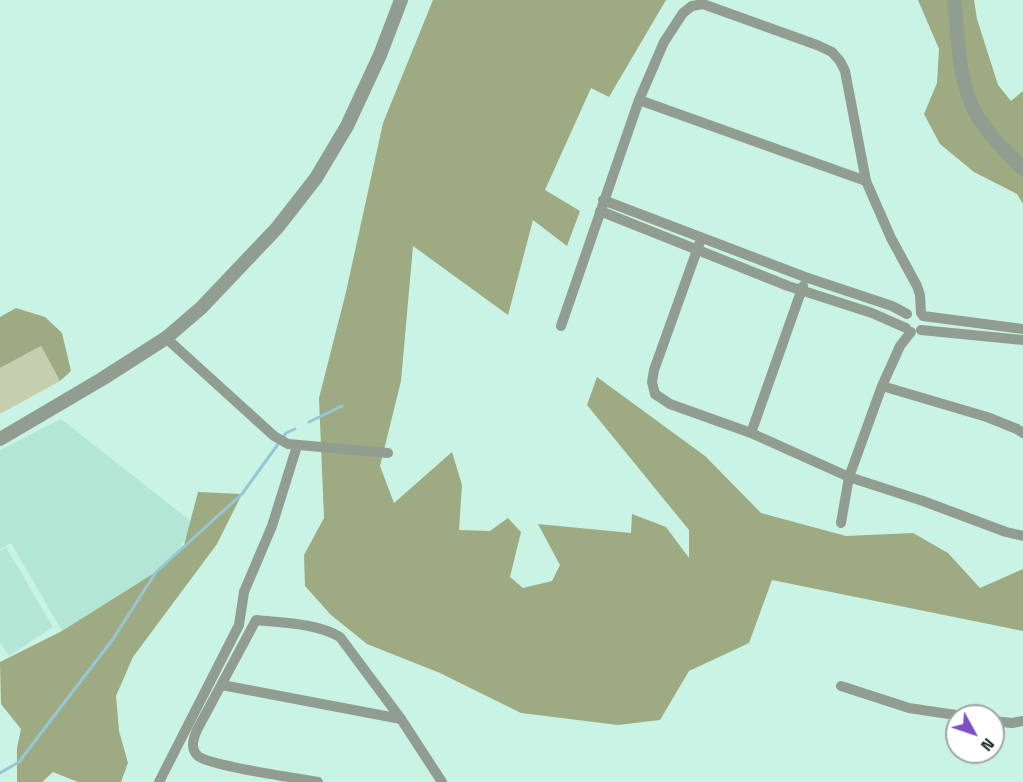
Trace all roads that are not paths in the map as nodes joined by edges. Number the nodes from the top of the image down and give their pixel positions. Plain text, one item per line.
1 (401, 0) edge
2 (954, 0) edge
3 (639, 100) junction
4 (1023, 169) edge
5 (866, 181) junction
6 (602, 206) junction
7 (699, 244) junction
8 (805, 277) junction
9 (801, 290) junction
10 (907, 314) junction
11 (922, 314) junction
12 (561, 326) dead end
13 (1023, 328) edge
14 (913, 330) junction
15 (166, 338) junction
16 (1023, 340) edge
17 (882, 386) junction
18 (752, 433) junction
19 (1023, 433) edge
20 (0, 439) edge
21 (292, 445) junction
22 (388, 453) dead end
23 (849, 477) junction
24 (841, 523) dead end
25 (1023, 536) edge
26 (241, 617) junction
27 (256, 620) junction
28 (222, 685) junction
29 (842, 686) dead end
30 (945, 713) edge
31 (400, 719) junction
32 (1023, 721) edge
33 (1005, 722) edge
34 (272, 778) edge
35 (159, 782) edge
36 (318, 782) edge
37 (442, 782) edge

1 - 15 street
2 - 4 street
3 - 5 street
3 - 5 street
3 - 6 street
5 - 11 street
6 - 7 street
6 - 12 street
7 - 8 street
7 - 9 street
7 - 18 street
8 - 9 street
8 - 10 street
9 - 14 street
9 - 18 street
10 - 11 street
10 - 14 street
11 - 13 street
11 - 14 street
14 - 16 street
14 - 17 street
15 - 20 street
15 - 21 street
17 - 19 street
17 - 23 street
18 - 23 street
21 - 22 street
21 - 26 street
23 - 24 street
23 - 25 street
26 - 27 street
26 - 35 street
27 - 28 street
27 - 31 street
28 - 31 street
28 - 34 street
29 - 30 street
31 - 37 street
32 - 33 street
34 - 36 street

